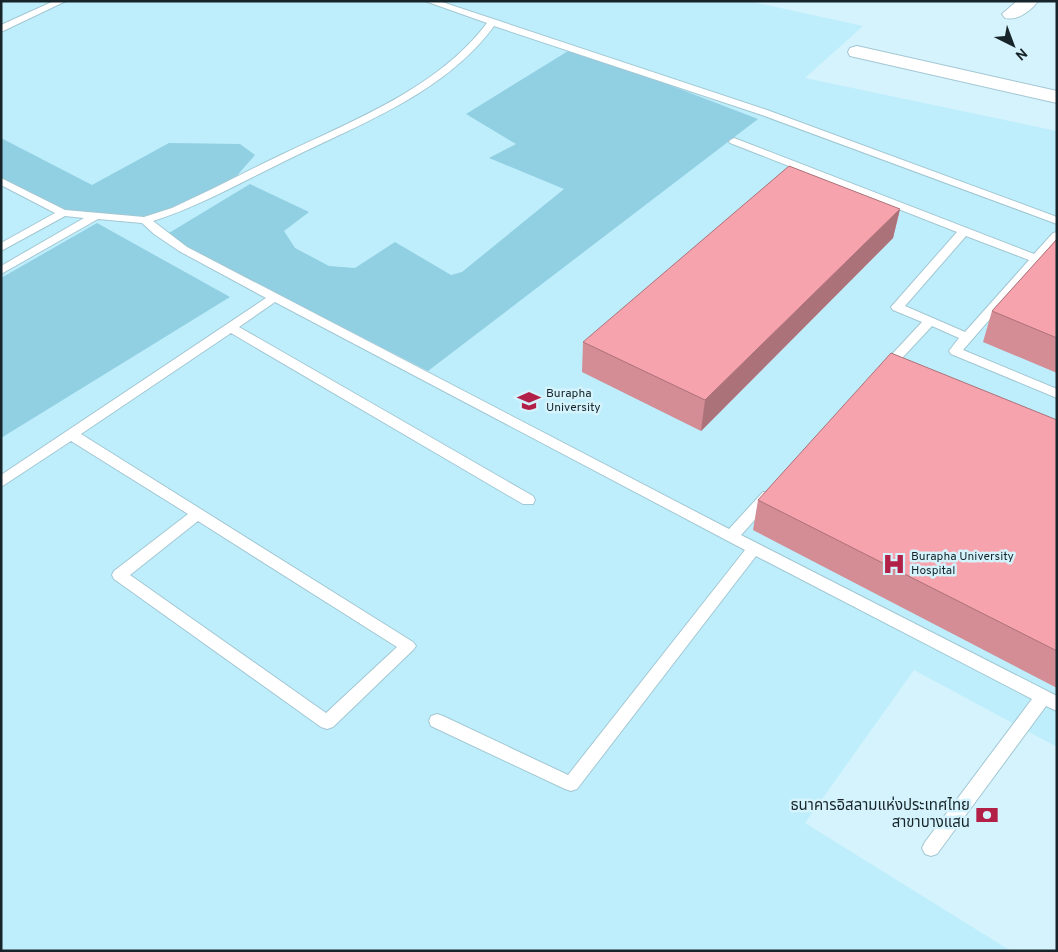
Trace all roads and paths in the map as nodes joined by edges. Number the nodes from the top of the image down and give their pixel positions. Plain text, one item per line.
1 (62, 1) edge
2 (429, 1) edge
3 (1028, 1) edge
4 (1012, 14) dead end
5 (492, 22) junction
6 (1, 29) edge
7 (857, 52) dead end
8 (1057, 97) edge
9 (734, 141) dead end
10 (1, 181) edge
11 (63, 214) junction
12 (96, 216) junction
13 (145, 220) junction
14 (1057, 221) edge
15 (964, 230) junction
16 (1057, 235) edge
17 (1, 248) edge
18 (1036, 259) junction
19 (1, 271) edge
20 (275, 296) junction
21 (930, 321) junction
22 (230, 327) junction
23 (968, 337) junction
24 (877, 378) edge
25 (1057, 394) edge
26 (72, 435) junction
27 (1, 482) edge
28 (778, 486) edge
29 (528, 500) dead end
30 (198, 514) junction
31 (731, 536) junction
32 (754, 548) junction
33 (1050, 700) edge
34 (437, 721) dead end
35 (931, 848) dead end

1 - 6 lane
2 - 5 lane
3 - 4 street
5 - 13 lane
5 - 14 lane
7 - 8 street
9 - 15 lane
10 - 11 lane
11 - 12 lane
11 - 17 lane
12 - 13 lane
12 - 19 lane
13 - 20 lane
15 - 18 lane
15 - 21 lane
16 - 18 lane
18 - 23 lane
20 - 22 lane
20 - 31 lane
21 - 23 lane
21 - 24 lane
22 - 26 lane
22 - 29 lane
23 - 25 lane
26 - 27 lane
26 - 30 lane
28 - 31 lane
30 - 30 lane
31 - 32 lane
32 - 33 lane
32 - 34 lane
33 - 35 lane

